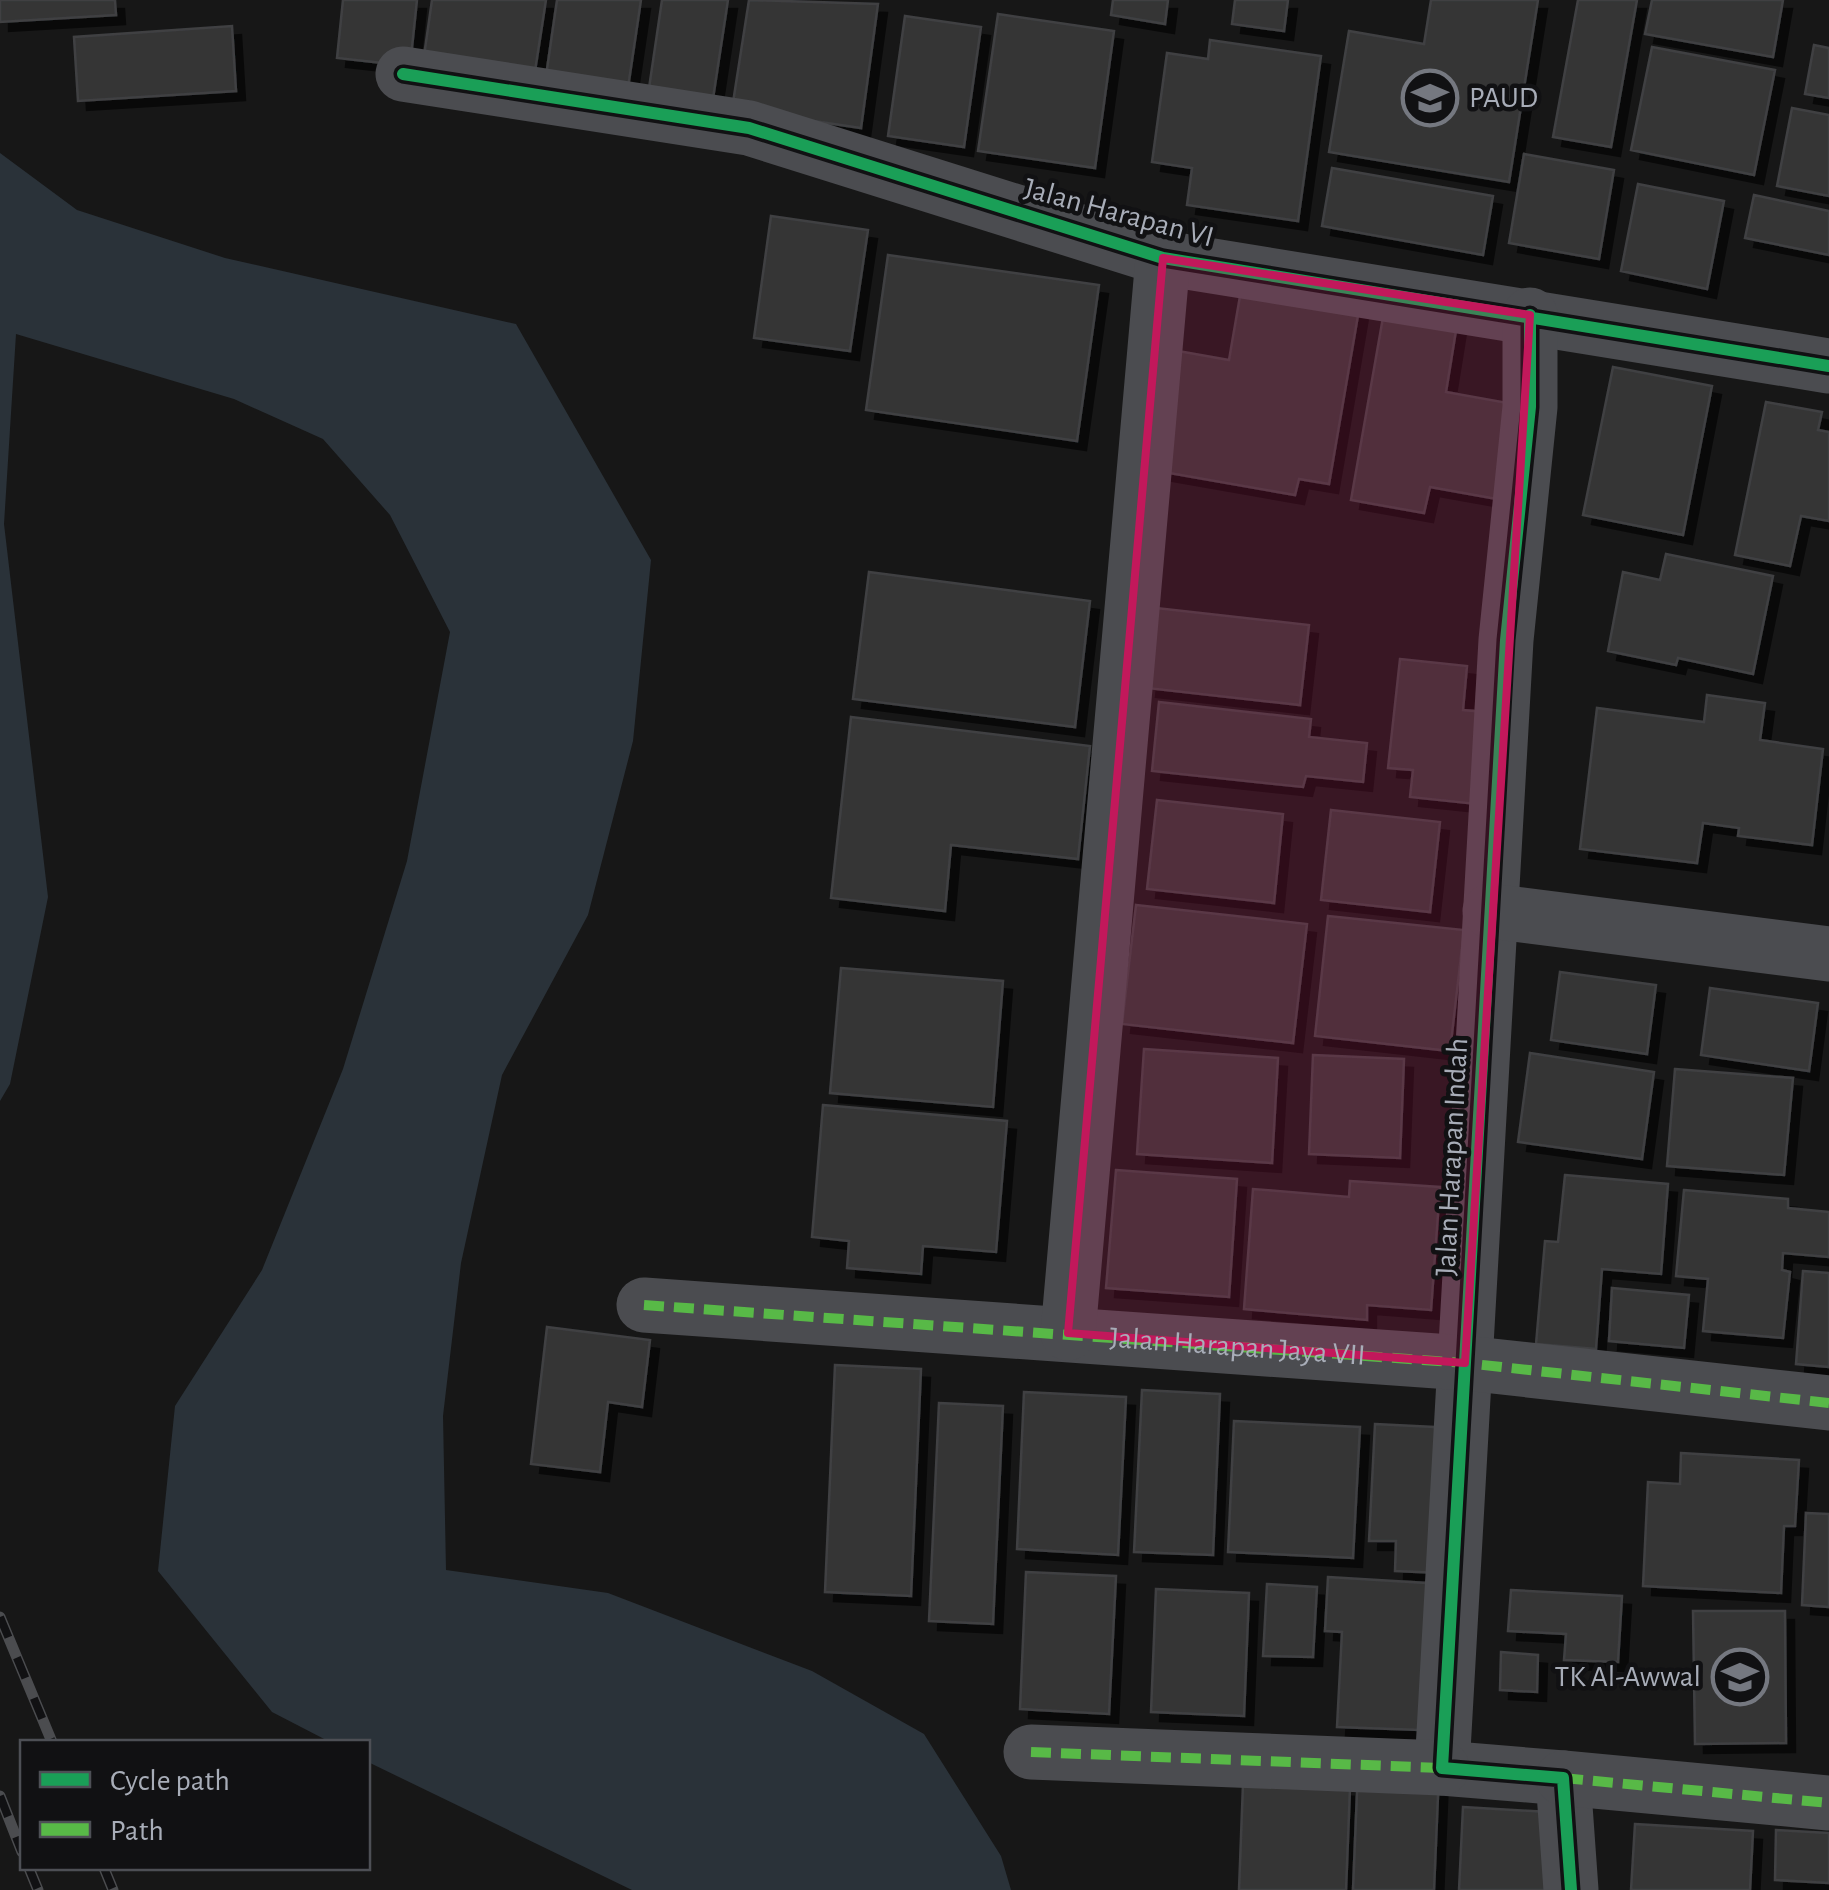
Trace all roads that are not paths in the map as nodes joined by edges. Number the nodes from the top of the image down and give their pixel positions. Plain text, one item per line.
1 (404, 74) dead end
2 (1163, 258) junction
3 (1530, 315) junction
4 (1829, 366) edge
5 (1490, 911) junction
6 (1829, 954) edge
7 (644, 1305) dead end
8 (1068, 1333) junction
9 (1466, 1363) junction
10 (1829, 1404) edge
11 (1031, 1752) dead end
12 (1442, 1768) junction
13 (1563, 1778) junction
14 (1829, 1803) edge
15 (1571, 1890) edge

1 - 2 street, Jalan Harapan VI
2 - 3 street, Jalan Harapan VI
2 - 8 street
3 - 4 street, Jalan Harapan VI
3 - 5 street, Jalan Harapan Indah
5 - 6 street
5 - 9 street, Jalan Harapan Indah
7 - 8 street, Jalan Harapan Jaya VII
8 - 9 street, Jalan Harapan Jaya VII
9 - 10 street, Jalan Harapan Jaya VII
9 - 12 street, Jalan Harapan Indah
11 - 12 street
12 - 13 street
13 - 14 street
13 - 15 street

